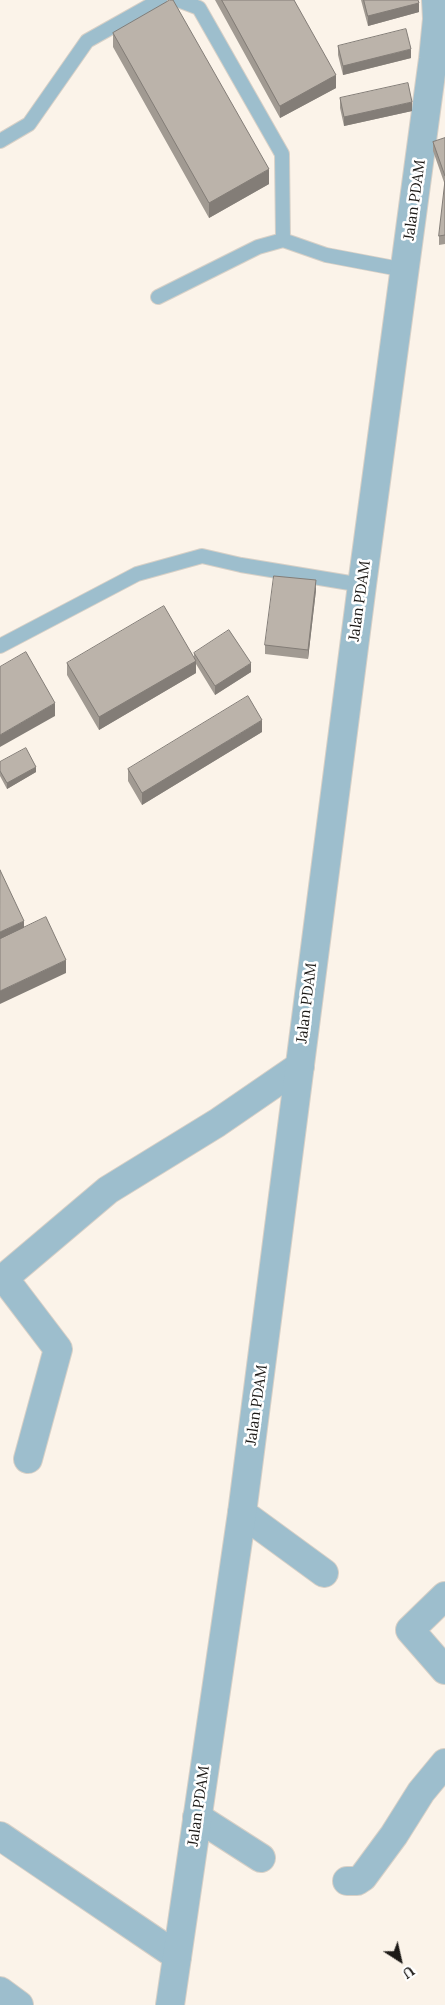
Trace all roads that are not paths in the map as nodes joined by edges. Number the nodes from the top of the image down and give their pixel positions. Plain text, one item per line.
1 (160, 0) edge
2 (178, 0) edge
3 (436, 0) edge
4 (0, 141) edge
5 (283, 240) junction
6 (405, 270) junction
7 (158, 297) dead end
8 (362, 585) junction
9 (0, 646) edge
10 (300, 1066) junction
11 (28, 1459) dead end
12 (242, 1513) junction
13 (324, 1573) dead end
14 (445, 1596) edge
15 (445, 1670) edge
16 (445, 1762) edge
17 (197, 1817) junction
18 (0, 1836) edge
19 (261, 1858) dead end
20 (347, 1881) dead end
21 (177, 1956) junction
22 (0, 1991) edge
23 (18, 2005) edge
24 (170, 2005) edge

1 - 4 lane
2 - 5 lane
3 - 6 street, Jalan PDAM
5 - 6 lane
5 - 7 lane
6 - 8 street, Jalan PDAM
8 - 9 lane
8 - 10 street, Jalan PDAM
10 - 11 street
10 - 12 street, Jalan PDAM
12 - 13 street
12 - 17 street, Jalan PDAM
14 - 15 street
16 - 20 street
17 - 19 street
17 - 21 street, Jalan PDAM
18 - 21 street
21 - 24 street, Jalan PDAM
22 - 23 street

